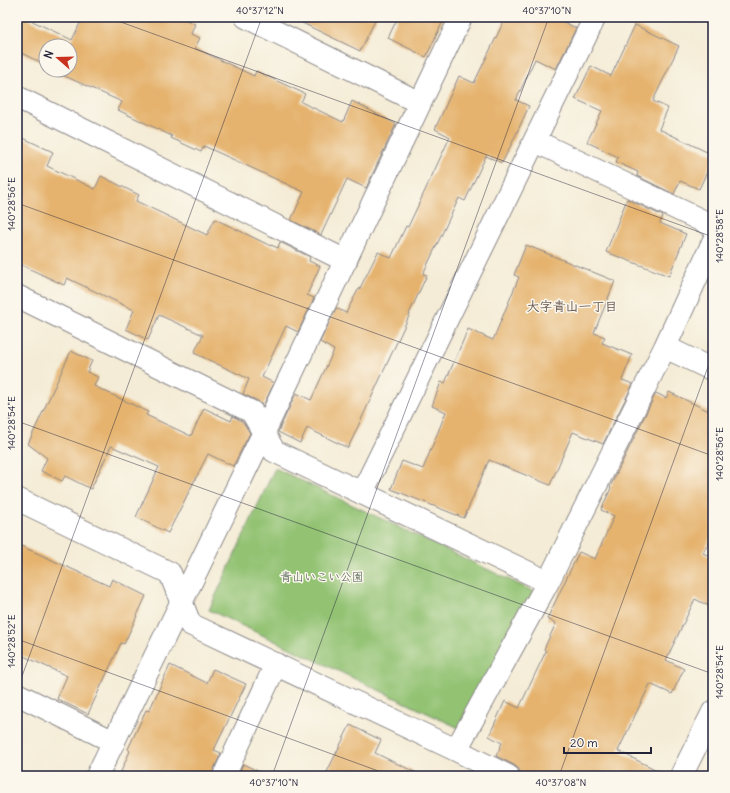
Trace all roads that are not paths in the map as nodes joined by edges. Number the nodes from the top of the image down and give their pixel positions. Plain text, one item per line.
1 (246, 17) edge
2 (461, 17) edge
3 (595, 17) edge
4 (17, 97) edge
5 (420, 103) junction
6 (535, 141) junction
7 (713, 226) edge
8 (713, 242) edge
9 (346, 260) junction
10 (17, 296) edge
11 (665, 347) junction
12 (713, 370) edge
13 (264, 432) junction
14 (362, 493) junction
15 (17, 500) edge
16 (548, 582) junction
17 (181, 603) junction
18 (276, 664) junction
19 (17, 694) edge
20 (713, 712) edge
21 (114, 742) junction
22 (456, 750) junction
23 (97, 776) edge
24 (224, 776) edge
25 (508, 776) edge
26 (681, 776) edge

1 - 5 street
2 - 5 street
3 - 6 street
4 - 9 street
5 - 9 street
6 - 7 street
6 - 14 street
8 - 11 street
9 - 13 street
10 - 13 street
11 - 12 street
11 - 16 street
13 - 14 street
13 - 17 street
14 - 16 street
15 - 17 street
16 - 22 street
17 - 18 street
17 - 21 street
18 - 22 street
18 - 24 street
19 - 21 street
20 - 26 street
21 - 23 street
22 - 25 street

